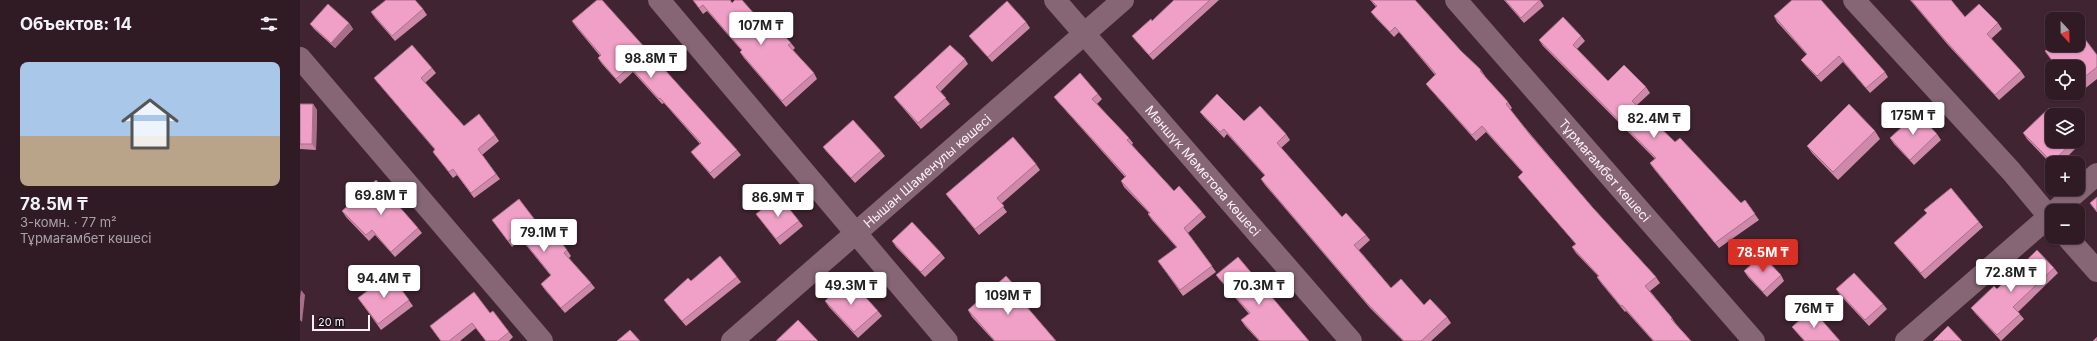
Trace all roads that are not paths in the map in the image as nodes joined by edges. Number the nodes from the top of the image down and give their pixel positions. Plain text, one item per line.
1 (659, 0) edge
2 (1055, 0) edge
3 (1123, 0) edge
4 (1456, 0) edge
5 (1854, 0) edge
6 (1084, 33) junction
7 (300, 58) edge
8 (2097, 174) edge
9 (2064, 204) edge
10 (2045, 207) edge
11 (2045, 221) edge
12 (856, 234) junction
13 (2073, 244) edge
14 (2097, 271) edge
15 (542, 341) edge
16 (732, 341) edge
17 (947, 341) edge
18 (1351, 341) edge
19 (1754, 341) edge
20 (1906, 341) edge

1 - 12 street
2 - 6 street, Мәншүк Мәметова көшесі
3 - 6 street, Нышан Шаменулы көшесі
4 - 19 street, Тұрмағамбет көшесі
5 - 10 street
6 - 12 street, Нышан Шаменулы көшесі
6 - 18 street, Мәншүк Мәметова көшесі
7 - 15 street
8 - 9 street
11 - 20 street
12 - 16 street, Нышан Шаменулы көшесі
12 - 17 street
13 - 14 street

